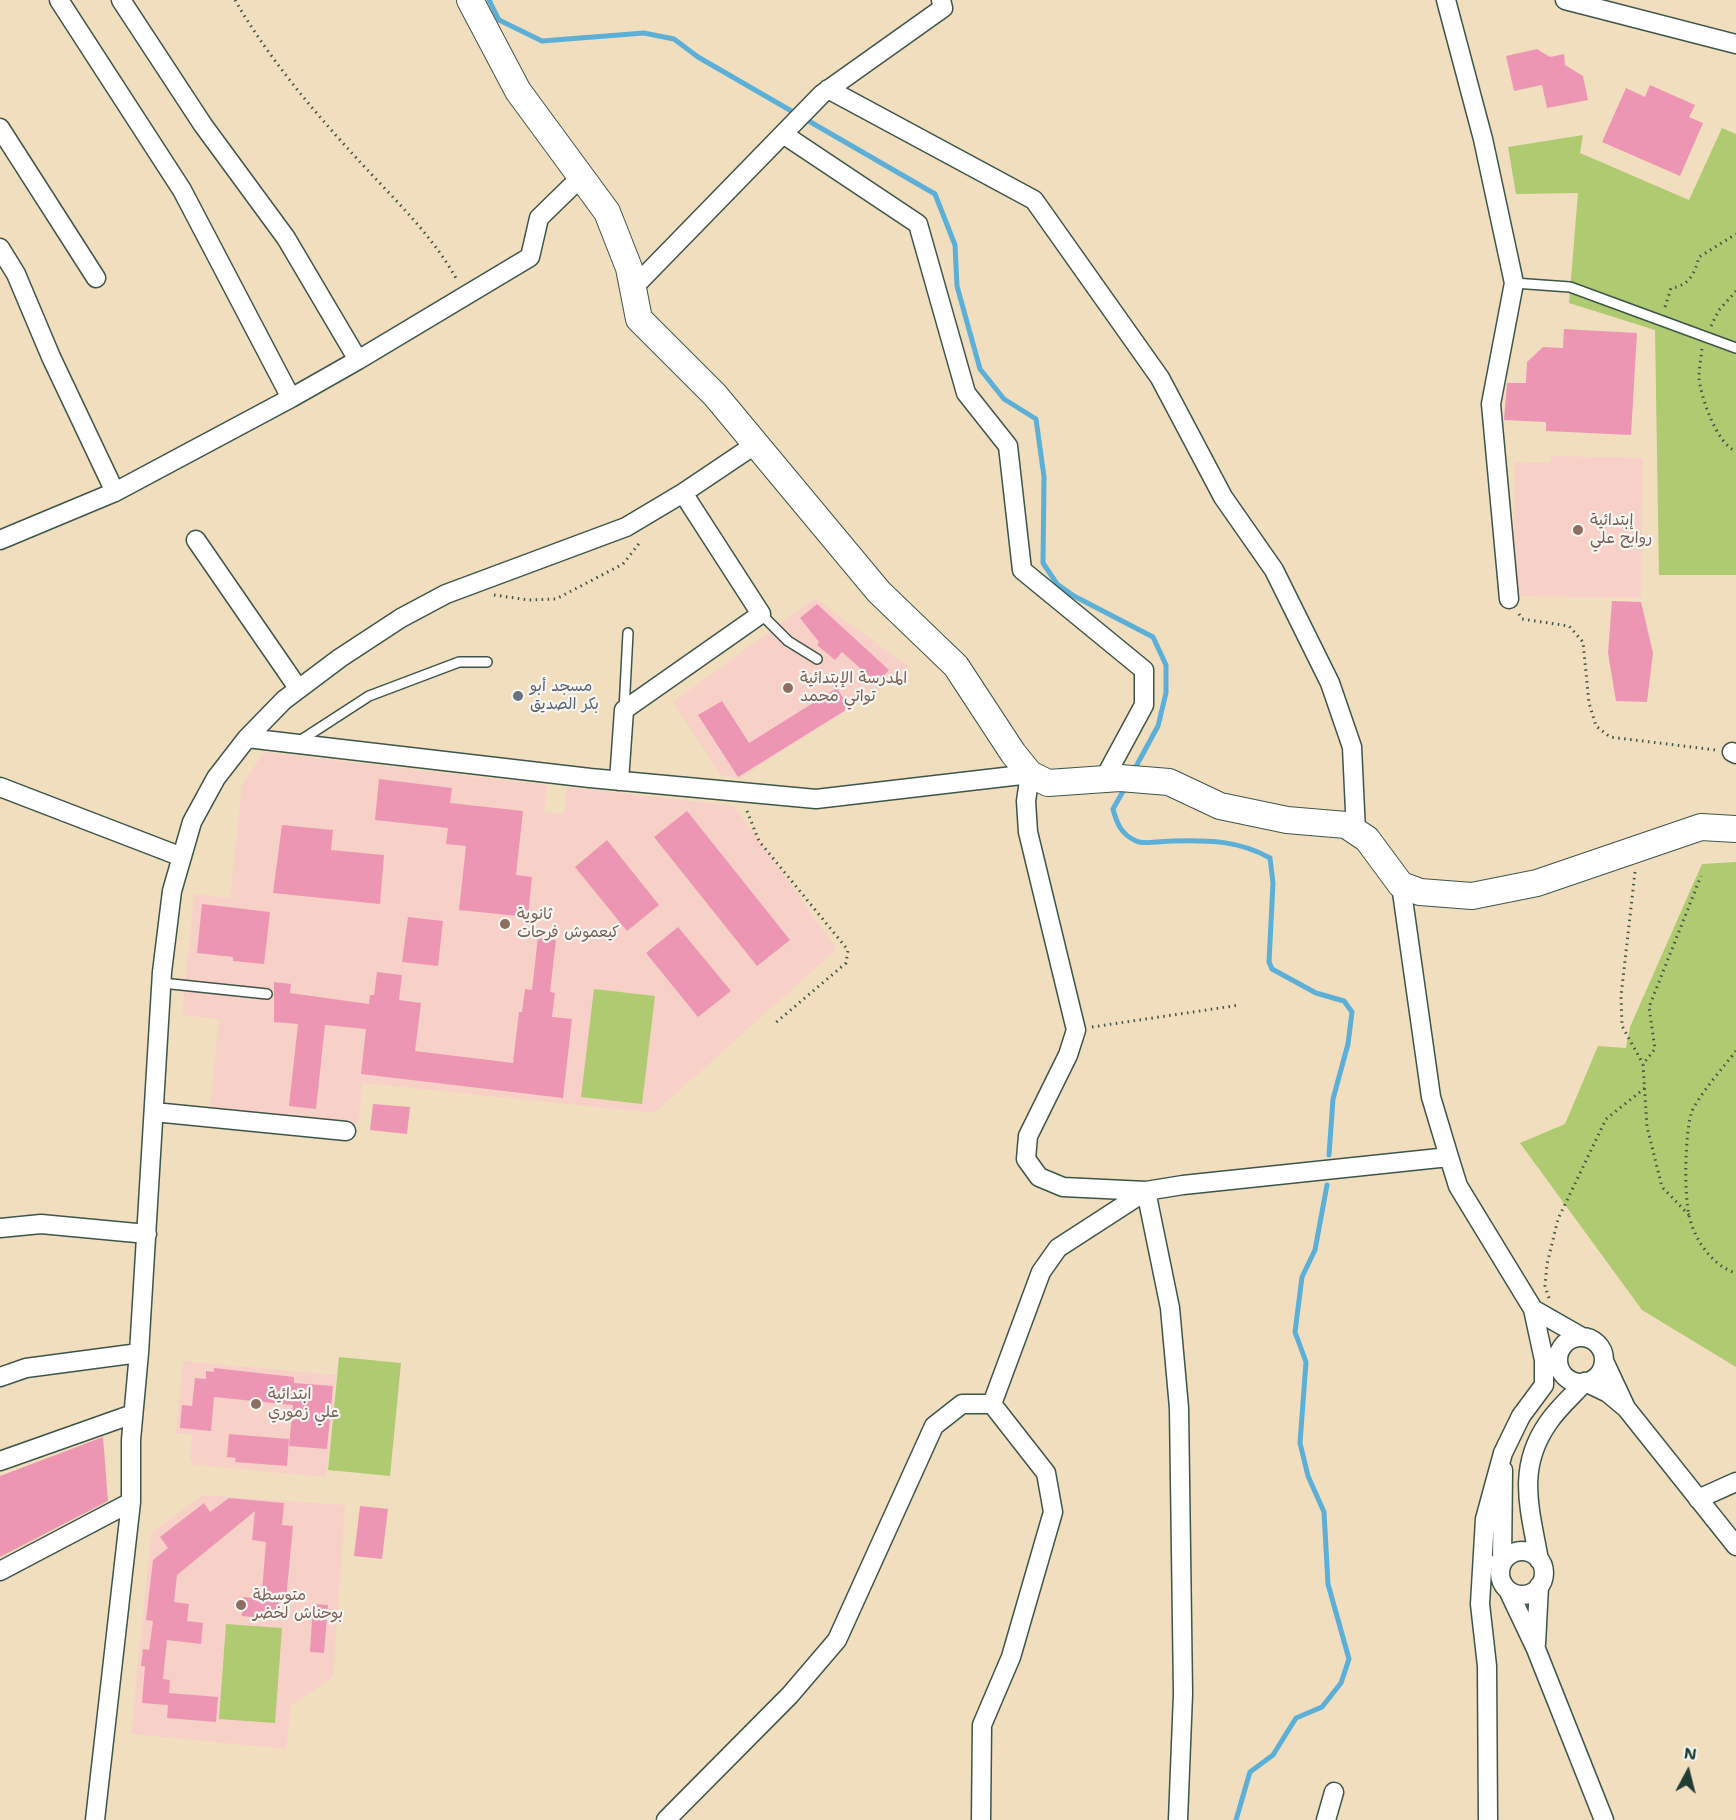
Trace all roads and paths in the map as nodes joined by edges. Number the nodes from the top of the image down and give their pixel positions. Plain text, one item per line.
1 (59, 0) edge
2 (121, 0) edge
3 (235, 0) edge
4 (470, 0) edge
5 (941, 0) edge
6 (1446, 0) edge
7 (1565, 0) edge
8 (1736, 44) edge
9 (828, 89) junction
10 (794, 122) junction
11 (0, 128) edge
12 (582, 176) junction
13 (1736, 234) edge
14 (0, 248) edge
15 (96, 278) dead end
16 (1514, 283) junction
17 (633, 288) junction
18 (1736, 291) edge
19 (465, 296) junction
20 (1660, 320) junction
21 (1705, 337) junction
22 (1736, 348) edge
23 (358, 360) junction
24 (291, 398) junction
25 (756, 444) junction
26 (1736, 451) edge
27 (115, 492) junction
28 (683, 493) junction
29 (648, 514) junction
30 (0, 540) edge
31 (196, 540) dead end
32 (483, 579) junction
33 (1509, 598) joint
34 (761, 614) junction
35 (628, 633) dead end
36 (817, 659) dead end
37 (488, 662) dead end
38 (298, 688) junction
39 (624, 710) junction
40 (247, 738) junction
41 (296, 743) junction
42 (1734, 753) edge
43 (1030, 774) junction
44 (1121, 779) junction
45 (620, 781) junction
46 (0, 787) edge
47 (740, 792) junction
48 (1736, 829) edge
49 (1356, 832) junction
50 (1627, 853) junction
51 (182, 857) junction
52 (1701, 876) dead end
53 (1401, 885) junction
54 (162, 983) junction
55 (267, 994) dead end
56 (1239, 1005) dead end
57 (773, 1025) dead end
58 (1076, 1030) junction
59 (1736, 1051) edge
60 (1644, 1064) junction
61 (1645, 1088) junction
62 (154, 1112) junction
63 (346, 1131) dead end
64 (1449, 1157) junction
65 (1146, 1191) junction
66 (1689, 1215) junction
67 (0, 1228) edge
68 (147, 1234) junction
69 (1736, 1273) edge
70 (1535, 1314) junction
71 (1558, 1324) junction
72 (1582, 1337) junction
73 (140, 1353) junction
74 (1558, 1357) junction
75 (1604, 1361) junction
76 (0, 1377) edge
77 (1585, 1382) junction
78 (1544, 1385) junction
79 (992, 1404) junction
80 (1626, 1408) junction
81 (133, 1414) junction
82 (1533, 1448) junction
83 (1503, 1453) junction
84 (0, 1461) edge
85 (1736, 1482) edge
86 (1504, 1486) junction
87 (1698, 1499) junction
88 (131, 1502) junction
89 (1485, 1519) junction
90 (1736, 1546) edge
91 (1481, 1560) junction
92 (1539, 1560) junction
93 (1502, 1564) junction
94 (0, 1571) edge
95 (1539, 1586) junction
96 (1508, 1590) junction
97 (1536, 1649) junction
98 (1334, 1792) dead end
99 (95, 1820) edge
100 (666, 1820) edge
101 (981, 1820) edge
102 (1178, 1820) edge
103 (1326, 1820) edge
104 (1488, 1820) edge
105 (1604, 1820) edge

1 - 24 street
2 - 23 street
3 - 19 path
4 - 12 main road
5 - 9 street
6 - 16 street
7 - 8 street
9 - 10 street
9 - 49 street
10 - 17 street
10 - 44 street
11 - 15 street
12 - 17 main road
12 - 19 street
13 - 20 path
14 - 27 street
16 - 20 lane
16 - 33 street
17 - 25 main road
18 - 21 path
19 - 23 street
20 - 21 lane
21 - 22 lane
21 - 26 path
23 - 24 street
24 - 27 street
25 - 28 street
25 - 43 main road
27 - 30 street
28 - 29 street
28 - 34 street
29 - 32 street
29 - 32 path
31 - 38 street
32 - 38 street
33 - 42 path
34 - 36 lane
34 - 39 street
35 - 39 lane
37 - 41 lane
38 - 40 street
39 - 45 street
40 - 41 street
40 - 51 street
41 - 45 street
43 - 44 main road
43 - 47 street
43 - 58 street
44 - 49 main road
45 - 47 street
46 - 51 street
47 - 57 path
48 - 50 main road
49 - 53 main road
50 - 53 main road
50 - 60 path
51 - 54 street
52 - 60 path
53 - 64 street
54 - 55 lane
54 - 62 street
56 - 58 path
58 - 65 street
59 - 66 path
60 - 61 path
61 - 66 path
61 - 71 path
62 - 63 street
62 - 68 street
64 - 65 street
64 - 70 street
65 - 79 street
65 - 102 street
66 - 69 path
67 - 68 street
68 - 73 street
70 - 71 street
70 - 74 street
70 - 78 street
71 - 72 street
72 - 74 street
72 - 75 street
73 - 76 street
73 - 81 street
74 - 77 street
74 - 78 street
75 - 77 street
75 - 80 street
77 - 80 street
77 - 82 street
78 - 83 street
79 - 100 street
79 - 101 street
80 - 87 street
81 - 84 street
81 - 88 street
82 - 86 street
82 - 92 street
83 - 86 street
83 - 89 street
85 - 87 street
86 - 89 street
86 - 93 street
87 - 90 street
88 - 94 street
88 - 99 street
89 - 91 street
91 - 93 street
91 - 104 street
92 - 93 street
92 - 95 street
93 - 96 street
95 - 96 street
95 - 97 street
96 - 97 street
97 - 105 street
98 - 103 street

